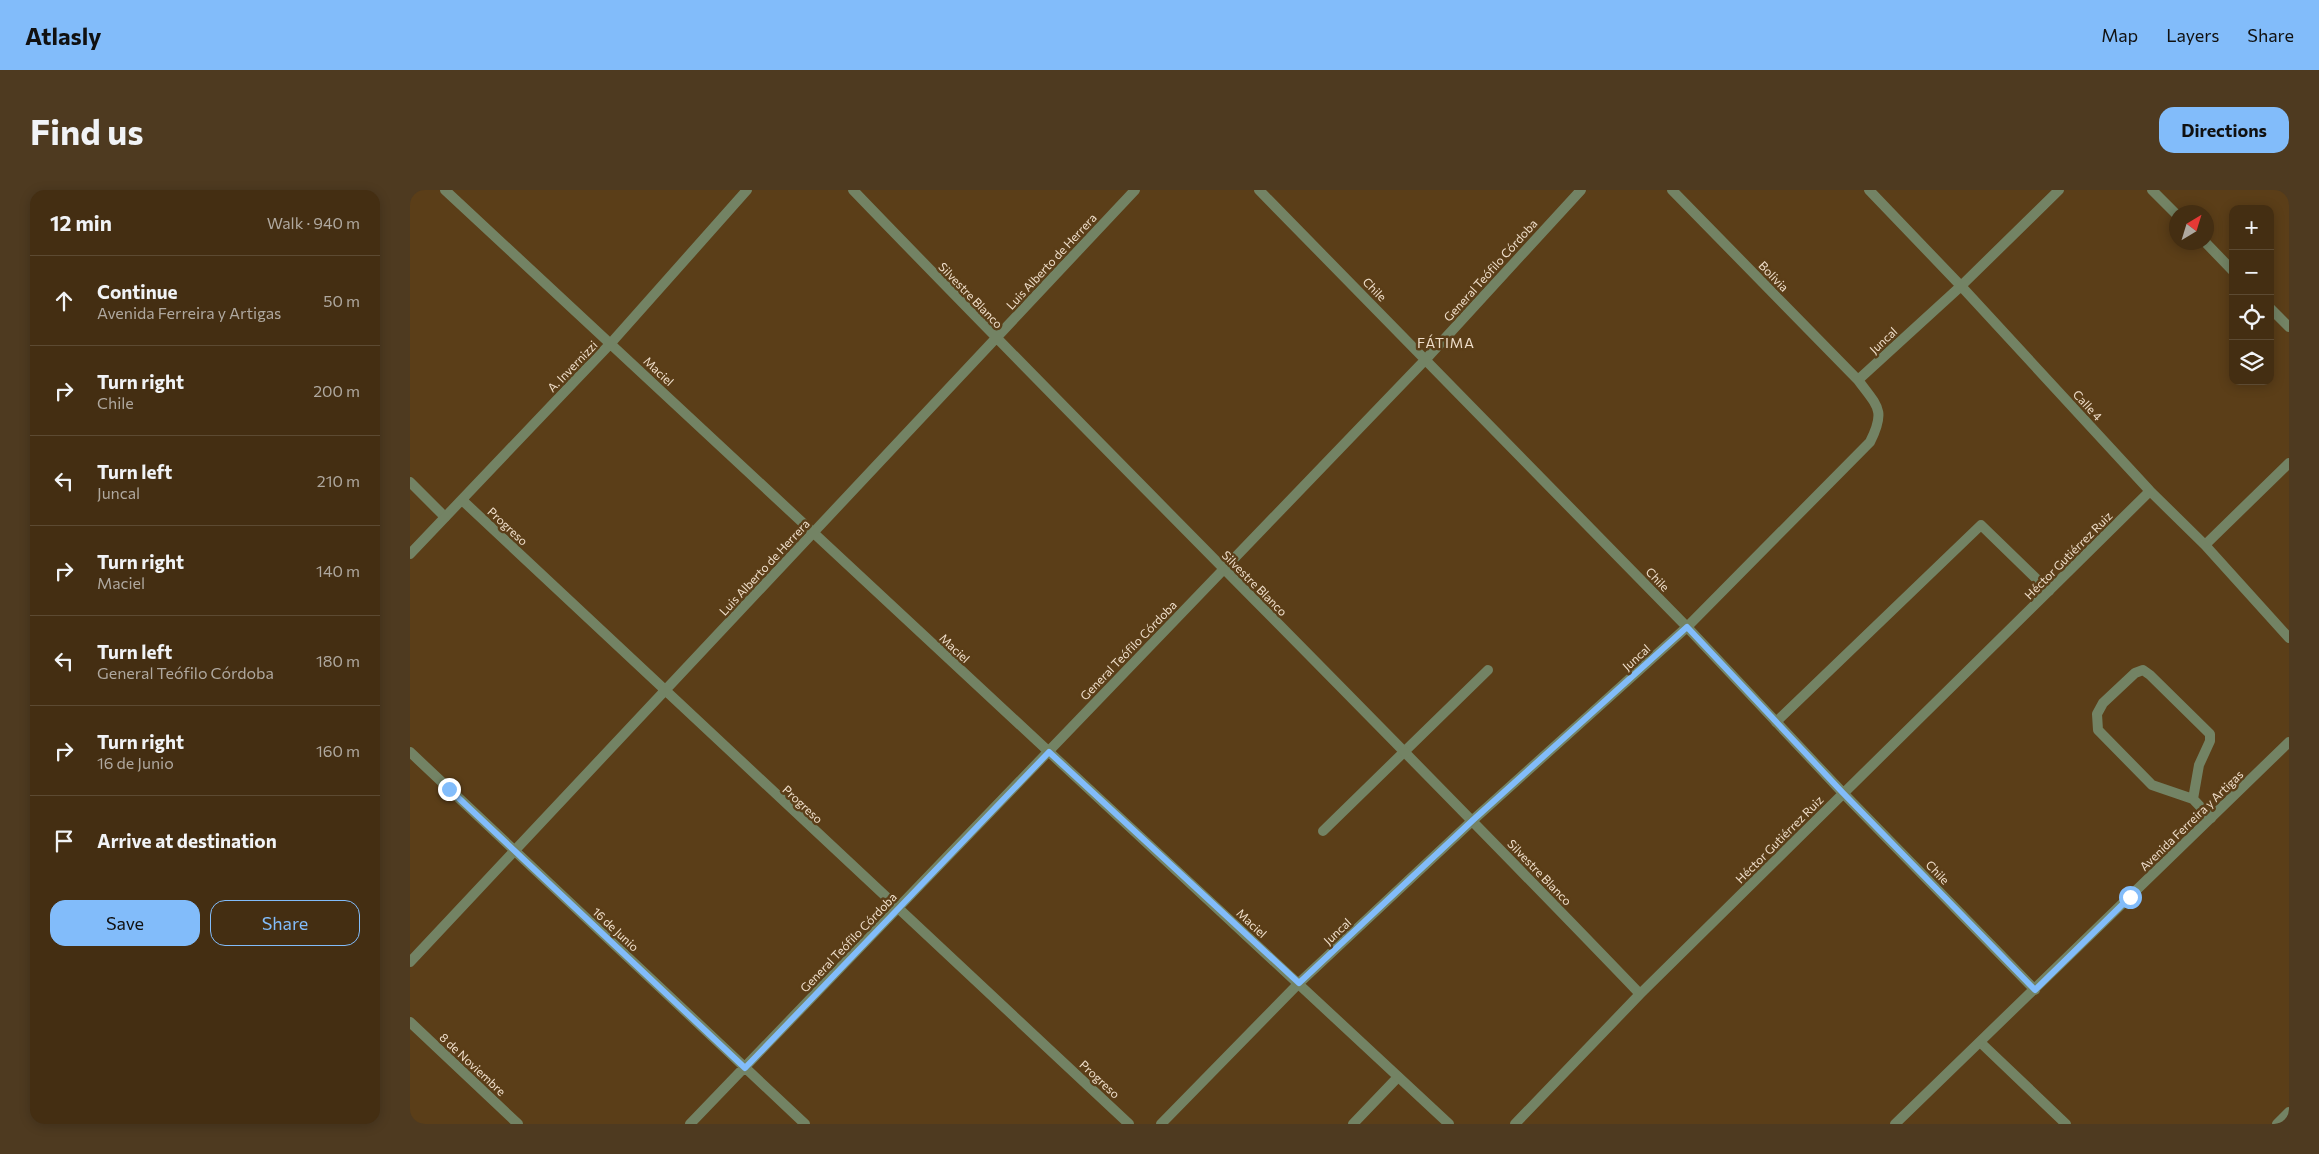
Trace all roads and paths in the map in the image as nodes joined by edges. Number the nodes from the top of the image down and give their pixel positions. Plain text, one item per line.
1 (445, 190) edge
2 (747, 190) edge
3 (853, 190) edge
4 (1135, 190) edge
5 (1259, 190) edge
6 (1581, 190) edge
7 (1672, 190) edge
8 (1868, 190) edge
9 (2059, 190) edge
10 (2152, 190) edge
11 (2169, 207) edge
12 (2213, 250) edge
13 (2229, 267) edge
14 (1961, 286) junction
15 (2274, 312) edge
16 (2289, 327) edge
17 (996, 338) junction
18 (611, 343) junction
19 (1426, 359) junction
20 (1858, 380) junction
21 (2289, 463) edge
22 (410, 482) edge
23 (2150, 491) junction
24 (462, 500) junction
25 (445, 517) junction
26 (813, 533) junction
27 (2205, 545) junction
28 (410, 554) edge
29 (1223, 568) junction
30 (2049, 591) junction
31 (1687, 627) junction
32 (2289, 638) edge
33 (1488, 670) dead end
34 (665, 691) junction
35 (1776, 722) junction
36 (2289, 742) edge
37 (1405, 751) junction
38 (410, 752) edge
39 (1049, 752) junction
40 (1843, 793) junction
41 (2193, 799) junction
42 (2211, 818) junction
43 (1473, 820) junction
44 (1323, 831) dead end
45 (514, 851) junction
46 (897, 909) junction
47 (410, 962) edge
48 (1299, 983) junction
49 (2035, 990) junction
50 (1640, 994) junction
51 (410, 1022) edge
52 (1981, 1043) junction
53 (745, 1068) junction
54 (1398, 1077) junction
55 (2289, 1112) edge
56 (518, 1124) edge
57 (690, 1124) edge
58 (805, 1124) edge
59 (1129, 1124) edge
60 (1161, 1124) edge
61 (1353, 1124) edge
62 (1449, 1124) edge
63 (1515, 1124) edge
64 (1896, 1124) edge
65 (2066, 1124) edge
66 (2277, 1124) edge

1 - 18 street, Maciel
2 - 18 street, A. Invernizzi
3 - 17 street, Silvestre Blanco
4 - 17 street, Luis Alberto de Herrera
5 - 19 street, Chile
6 - 19 street, General Teófilo Córdoba
7 - 20 street, Bolivia
8 - 14 street, Calle 4
9 - 14 street, Juncal
10 - 11 street
12 - 13 street
14 - 20 street, Juncal
14 - 23 street, Calle 4
15 - 16 street
17 - 26 street, Luis Alberto de Herrera
17 - 29 street, Silvestre Blanco
18 - 24 street, A. Invernizzi
18 - 26 street, Maciel
19 - 29 street, General Teófilo Córdoba
19 - 31 street, Chile
20 - 31 street, Juncal
21 - 27 street
22 - 25 street
23 - 27 street, Calle 4
23 - 30 street, Héctor Gutiérrez Ruiz
24 - 25 street, A. Invernizzi
24 - 34 street, Progreso
25 - 28 street, A. Invernizzi
26 - 34 street, Luis Alberto de Herrera
26 - 39 street, Maciel
27 - 32 street, Calle 4
29 - 37 street, Silvestre Blanco
29 - 39 street, General Teófilo Córdoba
30 - 35 street
30 - 40 street, Héctor Gutiérrez Ruiz
31 - 35 street, Chile
31 - 43 street, Juncal
33 - 37 street
34 - 45 street, Luis Alberto de Herrera
34 - 46 street, Progreso
35 - 40 street, Chile
36 - 42 street, Avenida Ferreira y Artigas
37 - 43 street, Silvestre Blanco
37 - 44 street
38 - 45 street, 16 de Junio
39 - 46 street, General Teófilo Córdoba
39 - 48 street, Maciel
40 - 49 street, Chile
40 - 50 street, Héctor Gutiérrez Ruiz
41 - 41 street
41 - 42 street
42 - 49 street, Avenida Ferreira y Artigas
43 - 48 street, Juncal
43 - 50 street, Silvestre Blanco
45 - 47 street, Luis Alberto de Herrera
45 - 53 street, 16 de Junio
46 - 53 street, General Teófilo Córdoba
46 - 59 street, Progreso
48 - 54 street, Maciel
48 - 60 street, Juncal
49 - 52 street, Avenida Ferreira y Artigas
50 - 63 street, Héctor Gutiérrez Ruiz
51 - 56 street, 8 de Noviembre
52 - 64 street, Avenida Ferreira y Artigas
52 - 65 street
53 - 57 street, General Teófilo Córdoba
53 - 58 street, 16 de Junio
54 - 61 street
54 - 62 street, Maciel
55 - 66 street

